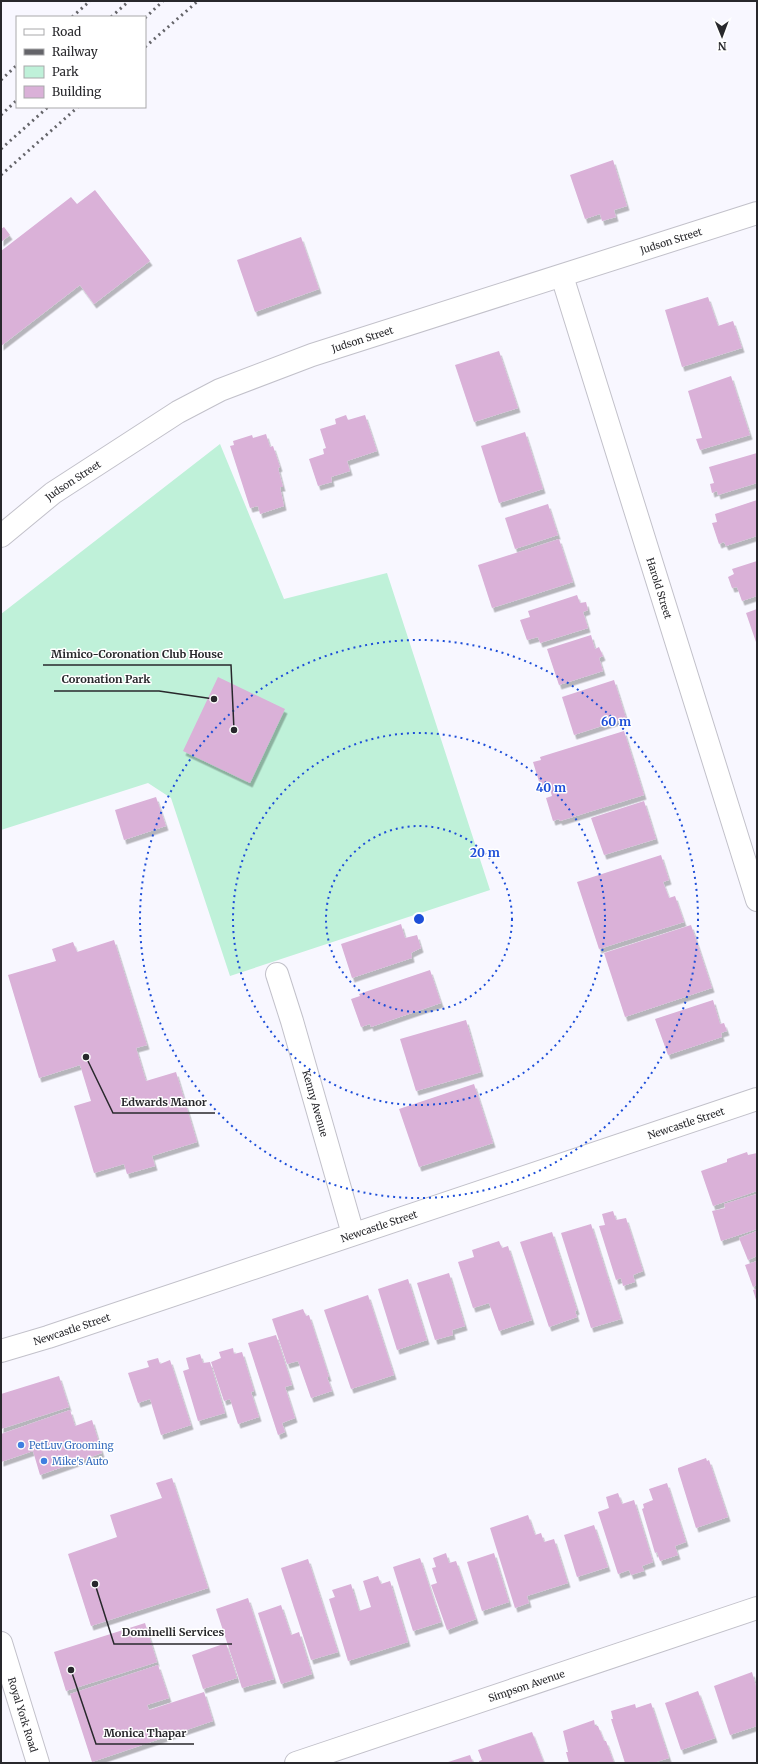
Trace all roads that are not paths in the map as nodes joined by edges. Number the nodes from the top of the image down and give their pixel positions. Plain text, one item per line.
1 (757, 213) edge
2 (562, 276) junction
3 (1, 536) edge
4 (757, 900) edge
5 (277, 974) dead end
6 (757, 1100) edge
7 (353, 1234) junction
8 (1, 1350) edge
9 (757, 1608) edge
10 (1, 1643) edge
11 (38, 1763) edge
12 (296, 1763) edge

1 - 2 street, Judson Street
2 - 3 street, Judson Street
2 - 4 street, Harold Street
5 - 7 street, Kenny Avenue
6 - 7 street, Newcastle Street
7 - 8 street, Newcastle Street
9 - 12 street, Simpson Avenue
10 - 11 street, Royal York Road

